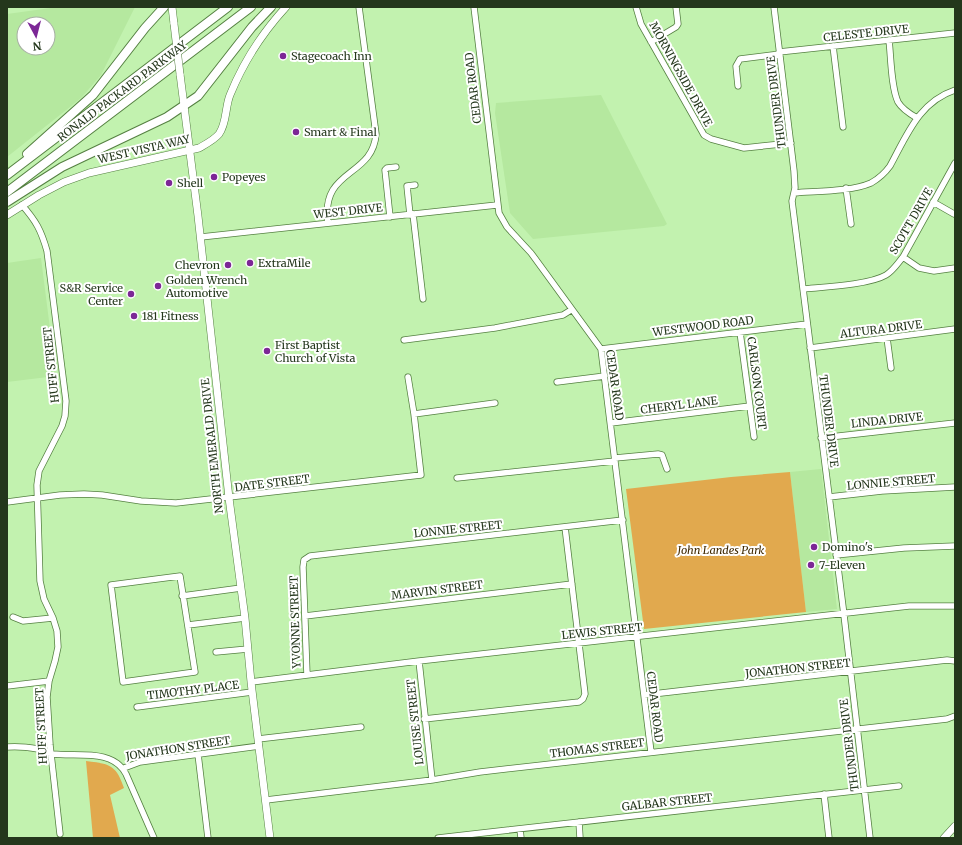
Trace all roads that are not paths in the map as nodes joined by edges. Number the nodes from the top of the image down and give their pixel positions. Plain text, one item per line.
1 (164, 7) edge
2 (172, 7) edge
3 (228, 7) edge
4 (251, 7) edge
5 (271, 7) edge
6 (286, 7) edge
7 (360, 7) edge
8 (474, 7) edge
9 (636, 7) edge
10 (676, 7) edge
11 (774, 7) edge
12 (955, 33) edge
13 (889, 40) junction
14 (652, 42) junction
15 (833, 46) junction
16 (780, 53) junction
17 (738, 86) dead end
18 (955, 90) edge
19 (184, 105) junction
20 (917, 118) junction
21 (843, 127) dead end
22 (791, 143) junction
23 (189, 150) junction
24 (955, 163) edge
25 (396, 167) dead end
26 (7, 172) edge
27 (7, 175) edge
28 (415, 185) dead end
29 (846, 188) junction
30 (7, 192) edge
31 (794, 193) junction
32 (7, 202) edge
33 (933, 202) junction
34 (22, 205) junction
35 (497, 205) junction
36 (411, 214) junction
37 (954, 214) dead end
38 (7, 215) edge
39 (390, 217) junction
40 (328, 223) junction
41 (851, 224) dead end
42 (201, 237) junction
43 (903, 257) junction
44 (955, 268) edge
45 (803, 289) junction
46 (422, 299) dead end
47 (571, 310) junction
48 (807, 324) junction
49 (955, 329) edge
50 (740, 332) junction
51 (887, 338) junction
52 (404, 340) dead end
53 (810, 348) junction
54 (602, 349) junction
55 (890, 368) dead end
56 (605, 376) junction
57 (408, 377) dead end
58 (557, 382) dead end
59 (495, 403) dead end
60 (750, 406) junction
61 (414, 414) junction
62 (611, 423) junction
63 (955, 423) edge
64 (754, 437) dead end
65 (822, 438) junction
66 (615, 459) junction
67 (668, 469) dead end
68 (457, 478) dead end
69 (955, 487) edge
70 (829, 497) junction
71 (37, 498) junction
72 (228, 498) junction
73 (7, 502) edge
74 (622, 520) junction
75 (565, 527) junction
76 (955, 546) edge
77 (836, 555) junction
78 (303, 567) joint
79 (572, 584) junction
80 (241, 588) junction
81 (182, 596) junction
82 (955, 606) edge
83 (844, 614) junction
84 (305, 616) junction
85 (13, 617) dead end
86 (53, 618) junction
87 (245, 618) junction
88 (188, 625) junction
89 (636, 637) junction
90 (579, 644) junction
91 (248, 649) junction
92 (216, 652) dead end
93 (419, 661) junction
94 (955, 661) edge
95 (851, 672) junction
96 (307, 675) junction
97 (49, 681) junction
98 (251, 682) junction
99 (7, 686) edge
100 (252, 692) junction
101 (644, 695) junction
102 (137, 707) dead end
103 (955, 716) edge
104 (424, 719) junction
105 (361, 727) dead end
106 (857, 730) junction
107 (259, 742) junction
108 (7, 747) edge
109 (651, 752) junction
110 (51, 754) junction
111 (198, 754) junction
112 (124, 768) junction
113 (432, 780) junction
114 (899, 786) dead end
115 (865, 790) junction
116 (824, 794) junction
117 (266, 800) junction
118 (579, 822) junction
119 (955, 826) edge
120 (520, 829) junction
121 (60, 834) dead end
122 (456, 837) edge
123 (154, 838) edge
124 (208, 838) edge
125 (270, 838) edge
126 (438, 838) edge
127 (521, 838) edge
128 (580, 838) edge
129 (829, 838) edge
130 (870, 838) edge
131 (944, 838) edge

1 - 26 highway
2 - 19 main road, NORTH EMERALD DRIVE, bridge
3 - 27 highway, RONALD PACKARD PARKWAY
4 - 30 highway, RONALD PACKARD PARKWAY
5 - 19 highway
6 - 23 main road, WEST VISTA WAY
7 - 40 street
8 - 35 street, CEDAR ROAD
9 - 14 street, MORNINGSIDE DRIVE
10 - 14 street
11 - 16 street, THUNDER DRIVE
12 - 13 street, CELESTE DRIVE
13 - 15 street, CELESTE DRIVE
13 - 20 street
14 - 22 street, MORNINGSIDE DRIVE
15 - 16 street, CELESTE DRIVE
15 - 21 street
16 - 17 street, CELESTE DRIVE
16 - 22 street, THUNDER DRIVE
18 - 20 street
19 - 23 main road, NORTH EMERALD DRIVE
19 - 32 highway
20 - 29 street
22 - 31 street, THUNDER DRIVE
23 - 34 main road, WEST VISTA WAY
23 - 42 main road, NORTH EMERALD DRIVE
24 - 33 street, SCOTT DRIVE
25 - 39 street
28 - 36 street
29 - 31 street
29 - 41 street
31 - 45 street, THUNDER DRIVE
33 - 37 street
33 - 43 street, SCOTT DRIVE
34 - 38 main road, WEST VISTA WAY
34 - 71 street, HUFF STREET
35 - 36 street, WEST DRIVE
35 - 47 street, CEDAR ROAD
36 - 39 street, WEST DRIVE
36 - 46 street
39 - 40 street, WEST DRIVE
40 - 42 street, WEST DRIVE
42 - 72 main road, NORTH EMERALD DRIVE
43 - 44 street
43 - 45 street, SCOTT DRIVE
45 - 48 street, THUNDER DRIVE
47 - 52 street
47 - 54 street, CEDAR ROAD
48 - 50 street, WESTWOOD ROAD
48 - 53 street, THUNDER DRIVE
49 - 51 street, ALTURA DRIVE
50 - 54 street, WESTWOOD ROAD
50 - 60 street, CARLSON COURT
51 - 53 street, ALTURA DRIVE
51 - 55 street
53 - 65 street, THUNDER DRIVE
54 - 56 street, CEDAR ROAD
56 - 58 street
56 - 62 street, CEDAR ROAD
57 - 61 street
59 - 61 street
60 - 62 street, CHERYL LANE
60 - 64 street, CARLSON COURT
61 - 72 street, DATE STREET
62 - 66 street, CEDAR ROAD
63 - 65 street, LINDA DRIVE
65 - 70 street, THUNDER DRIVE
66 - 67 street
66 - 68 street
66 - 74 street, CEDAR ROAD
69 - 70 street, LONNIE STREET
70 - 77 street, THUNDER DRIVE
71 - 72 street, DATE STREET
71 - 73 street, DATE STREET
71 - 86 street, HUFF STREET
72 - 80 main road, NORTH EMERALD DRIVE
74 - 75 street, LONNIE STREET
74 - 89 street, CEDAR ROAD
75 - 78 street, LONNIE STREET
75 - 79 street
76 - 77 street
77 - 83 street, THUNDER DRIVE
78 - 84 street, YVONNE STREET
79 - 84 street, MARVIN STREET
79 - 90 street
80 - 81 street
80 - 87 main road, NORTH EMERALD DRIVE
81 - 88 street
81 - 88 street
82 - 83 street, LEWIS STREET
83 - 89 street, LEWIS STREET
83 - 95 street, THUNDER DRIVE
84 - 96 street, YVONNE STREET
85 - 86 street
86 - 97 street, HUFF STREET
87 - 88 street
87 - 91 main road, NORTH EMERALD DRIVE
89 - 90 street, LEWIS STREET
89 - 101 street, CEDAR ROAD
90 - 93 street, LEWIS STREET
90 - 104 street
91 - 92 street
91 - 98 main road, NORTH EMERALD DRIVE
93 - 96 street, LEWIS STREET
93 - 104 street, LOUISE STREET
94 - 95 street, JONATHON STREET
95 - 101 street, JONATHON STREET
95 - 106 street, THUNDER DRIVE
96 - 98 street, LEWIS STREET
97 - 99 street
97 - 110 street, HUFF STREET
98 - 100 main road, NORTH EMERALD DRIVE
100 - 102 street, TIMOTHY PLACE
100 - 107 main road, NORTH EMERALD DRIVE
101 - 109 street, CEDAR ROAD
103 - 106 street, THOMAS STREET
104 - 113 street, LOUISE STREET
105 - 107 street, JONATHON STREET
106 - 109 street, THOMAS STREET
106 - 115 street, THUNDER DRIVE
107 - 111 street, JONATHON STREET
107 - 117 main road, NORTH EMERALD DRIVE
108 - 110 street, JONATHON STREET
109 - 113 street, THOMAS STREET
110 - 112 street, JONATHON STREET
110 - 121 street, HUFF STREET
111 - 112 street, JONATHON STREET
111 - 124 street
112 - 123 street
113 - 117 street, THOMAS STREET
114 - 115 street, GALBAR STREET
115 - 116 street, GALBAR STREET
115 - 130 street, THUNDER DRIVE
116 - 118 street, GALBAR STREET
116 - 129 street
117 - 125 main road, NORTH EMERALD DRIVE
118 - 120 street, GALBAR STREET
118 - 128 street
119 - 131 main road
120 - 122 street, GALBAR STREET
120 - 127 street
122 - 126 street, GALBAR STREET

